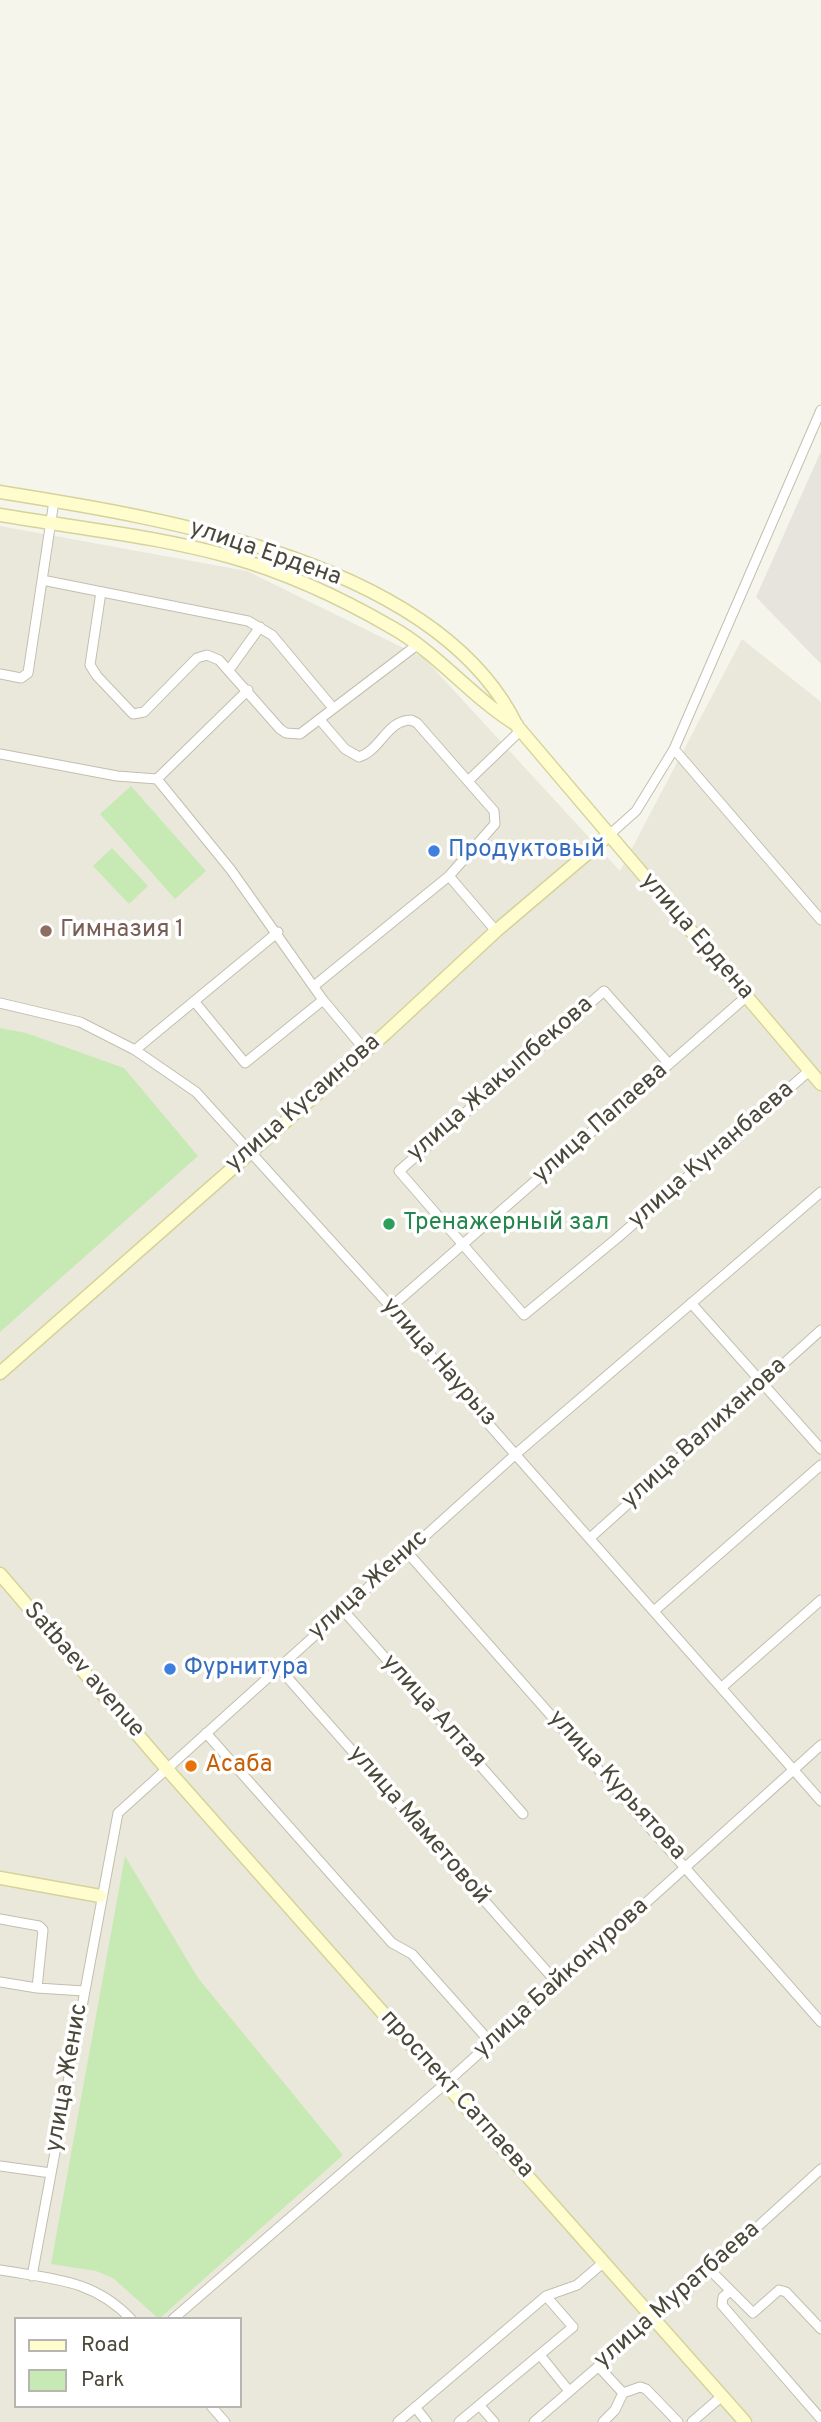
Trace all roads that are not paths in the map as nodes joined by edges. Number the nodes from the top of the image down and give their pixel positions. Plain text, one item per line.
1 (821, 410) edge
2 (0, 492) edge
3 (54, 501) junction
4 (0, 515) edge
5 (50, 523) junction
6 (42, 580) junction
7 (101, 592) junction
8 (260, 627) junction
9 (417, 645) junction
10 (229, 670) junction
11 (0, 674) edge
12 (248, 690) junction
13 (333, 708) junction
14 (320, 720) junction
15 (519, 728) junction
16 (674, 749) junction
17 (0, 754) edge
18 (157, 779) junction
19 (468, 781) junction
20 (609, 835) junction
21 (449, 876) junction
22 (821, 920) edge
23 (496, 931) junction
24 (278, 932) junction
25 (314, 986) junction
26 (747, 996) junction
27 (323, 1000) junction
28 (194, 1001) junction
29 (0, 1003) edge
30 (135, 1050) junction
31 (365, 1050) junction
32 (669, 1064) junction
33 (810, 1070) junction
34 (821, 1084) edge
35 (248, 1152) junction
36 (821, 1192) edge
37 (463, 1244) junction
38 (691, 1303) junction
39 (391, 1307) junction
40 (821, 1330) edge
41 (0, 1373) edge
42 (762, 1382) junction
43 (821, 1449) edge
44 (517, 1452) junction
45 (821, 1465) edge
46 (590, 1538) junction
47 (407, 1552) junction
48 (0, 1574) edge
49 (821, 1600) edge
50 (342, 1610) junction
51 (654, 1611) junction
52 (279, 1668) junction
53 (721, 1688) junction
54 (206, 1733) junction
55 (821, 1745) edge
56 (167, 1769) junction
57 (794, 1769) junction
58 (821, 1801) edge
59 (523, 1814) dead end
60 (686, 1865) junction
61 (0, 1878) edge
62 (100, 1896) junction
63 (0, 1919) edge
64 (0, 1982) edge
65 (558, 1984) junction
66 (37, 1988) junction
67 (84, 1991) junction
68 (821, 2022) edge
69 (491, 2043) junction
70 (446, 2083) junction
71 (0, 2166) edge
72 (821, 2169) edge
73 (51, 2173) junction
74 (604, 2262) junction
75 (0, 2270) edge
76 (710, 2270) junction
77 (32, 2276) junction
78 (729, 2292) junction
79 (547, 2296) junction
80 (129, 2317) edge
81 (175, 2317) edge
82 (653, 2318) junction
83 (821, 2329) edge
84 (540, 2355) junction
85 (598, 2366) junction
86 (569, 2391) junction
87 (623, 2393) junction
88 (722, 2396) junction
89 (479, 2405) junction
90 (415, 2407) junction
91 (213, 2408) edge
92 (821, 2419) edge
93 (225, 2422) edge
94 (398, 2422) edge
95 (427, 2422) edge
96 (459, 2422) edge
97 (494, 2422) edge
98 (534, 2422) edge
99 (603, 2422) edge
100 (678, 2422) edge
101 (692, 2422) edge
102 (744, 2422) edge

1 - 16 street
2 - 3 street, улица Ердена
3 - 5 street
3 - 15 street, улица Ердена
4 - 5 street, улица Ердена
5 - 6 street
5 - 9 street, улица Ердена
6 - 7 street
6 - 11 street
7 - 8 street
7 - 10 street
8 - 10 street
8 - 13 street
9 - 13 street
9 - 15 street, улица Ердена
10 - 12 street
12 - 14 street
12 - 18 street
13 - 14 street
14 - 19 street
15 - 19 street
15 - 20 street, улица Ердена
16 - 20 street
16 - 22 street
17 - 18 street
18 - 24 street
19 - 21 street
20 - 23 street, улица Кусаинова
20 - 26 street, улица Ердена
21 - 23 street
21 - 25 street
23 - 31 street, улица Кусаинова
24 - 25 street
24 - 28 street
25 - 27 street
26 - 32 street, улица Папаева
26 - 33 street, улица Ердена
27 - 28 street
27 - 31 street
28 - 30 street
29 - 30 street, улица Наурыз
30 - 35 street, улица Наурыз
31 - 35 street, улица Кусаинова
32 - 37 street, улица Папаева
32 - 37 street, улица Жакыпбекова
33 - 34 street, улица Ердена
33 - 37 street, улица Кунанбаева
35 - 39 street, улица Наурыз
35 - 41 street, улица Кусаинова
36 - 38 street, улица Женис
37 - 39 street, улица Папаева
38 - 42 street
38 - 44 street, улица Женис
39 - 44 street, улица Наурыз
40 - 42 street, улица Валиханова
42 - 43 street
42 - 46 street, улица Валиханова
44 - 46 street, улица Наурыз
44 - 47 street, улица Женис
45 - 51 street
46 - 51 street, улица Наурыз
47 - 50 street, улица Женис
47 - 60 street, улица Курьятова
48 - 56 street, Satbaev avenue
49 - 53 street
50 - 52 street, улица Женис
50 - 59 street, улица Алтая
51 - 53 street, улица Наурыз
52 - 54 street, улица Женис
52 - 65 street, улица Маметовой
53 - 57 street, улица Наурыз
54 - 56 street, улица Женис
54 - 69 street
55 - 57 street, улица Байконурова
56 - 62 street, улица Женис
56 - 70 street, проспект Сатпаева
57 - 58 street, улица Наурыз
57 - 60 street, улица Байконурова
60 - 65 street, улица Байконурова
60 - 68 street, улица Курьятова
61 - 62 street
62 - 67 street, улица Женис
63 - 66 street
64 - 66 street
65 - 69 street, улица Байконурова
66 - 67 street
67 - 73 street, улица Женис
69 - 70 street, улица Байконурова
70 - 74 street, проспект Сатпаева
70 - 81 street, улица Байконурова
71 - 73 street
72 - 76 street, улица Муратбаева
73 - 77 street, улица Женис
74 - 79 street
74 - 82 street, проспект Сатпаева
75 - 77 street
76 - 78 street
76 - 82 street, улица Муратбаева
77 - 80 street
78 - 83 street
78 - 92 street
79 - 84 street
79 - 90 street
82 - 85 street, улица Муратбаева
82 - 88 street, проспект Сатпаева
84 - 86 street
84 - 89 street
85 - 86 street, улица Муратбаева
85 - 87 street
86 - 98 street, улица Муратбаева
87 - 99 street
87 - 100 street
88 - 101 street
88 - 102 street, проспект Сатпаева
89 - 96 street
89 - 97 street
90 - 94 street
90 - 95 street
91 - 93 street

